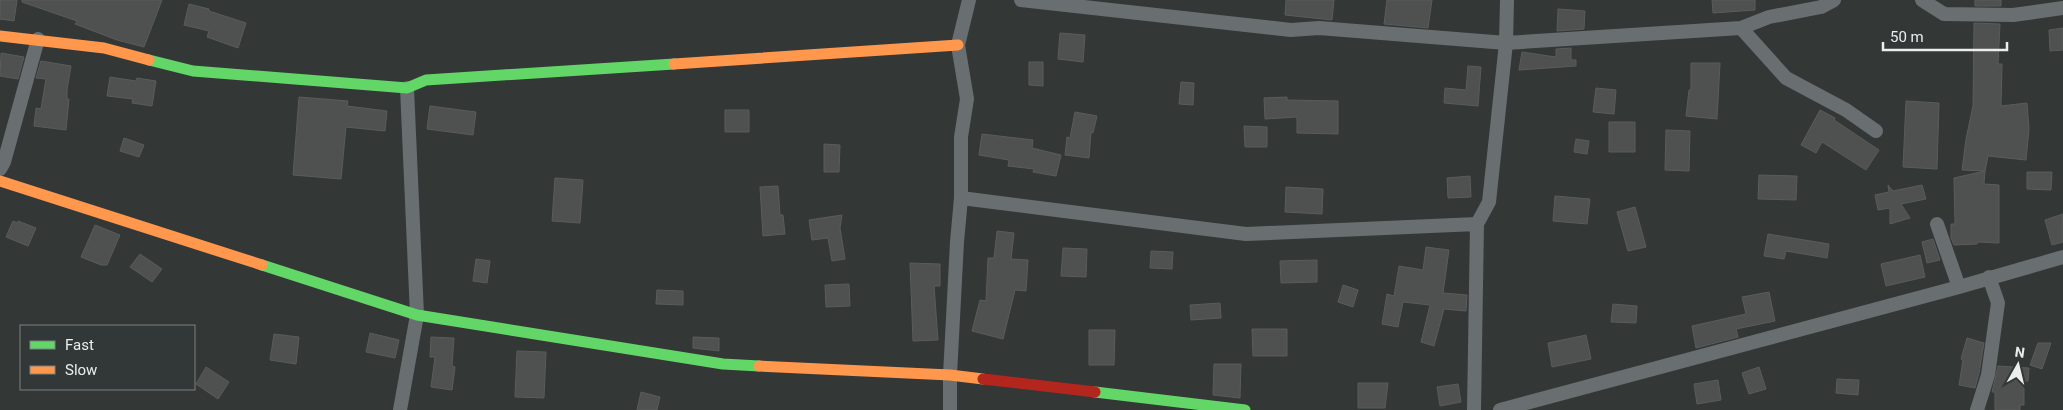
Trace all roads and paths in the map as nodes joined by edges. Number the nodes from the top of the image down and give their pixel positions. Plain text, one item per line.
1 (970, 0) edge
2 (1021, 0) edge
3 (1507, 0) edge
4 (1834, 0) edge
5 (1922, 0) edge
6 (2063, 8) edge
7 (1741, 28) junction
8 (0, 36) edge
9 (38, 39) junction
10 (1506, 43) junction
11 (958, 45) junction
12 (407, 88) junction
13 (1876, 132) dead end
14 (0, 170) edge
15 (0, 181) edge
16 (962, 198) junction
17 (1477, 224) junction
18 (1937, 224) dead end
19 (2063, 257) edge
20 (1990, 278) junction
21 (1959, 287) junction
22 (416, 315) junction
23 (950, 376) junction
24 (400, 410) edge
25 (950, 410) edge
26 (1245, 410) edge
27 (1474, 410) edge
28 (1500, 410) edge
29 (1977, 410) edge

1 - 11 street
2 - 10 street
3 - 10 street
4 - 7 street
5 - 6 street
7 - 10 street
7 - 13 street
8 - 9 street
9 - 12 street
9 - 14 street
10 - 17 street
11 - 12 street
11 - 16 street
12 - 22 street
15 - 22 street
16 - 17 street
16 - 23 street
17 - 27 street
18 - 21 street
19 - 20 street
20 - 21 street
20 - 29 street
21 - 28 street
22 - 23 street
22 - 24 street
23 - 25 street
23 - 26 street

